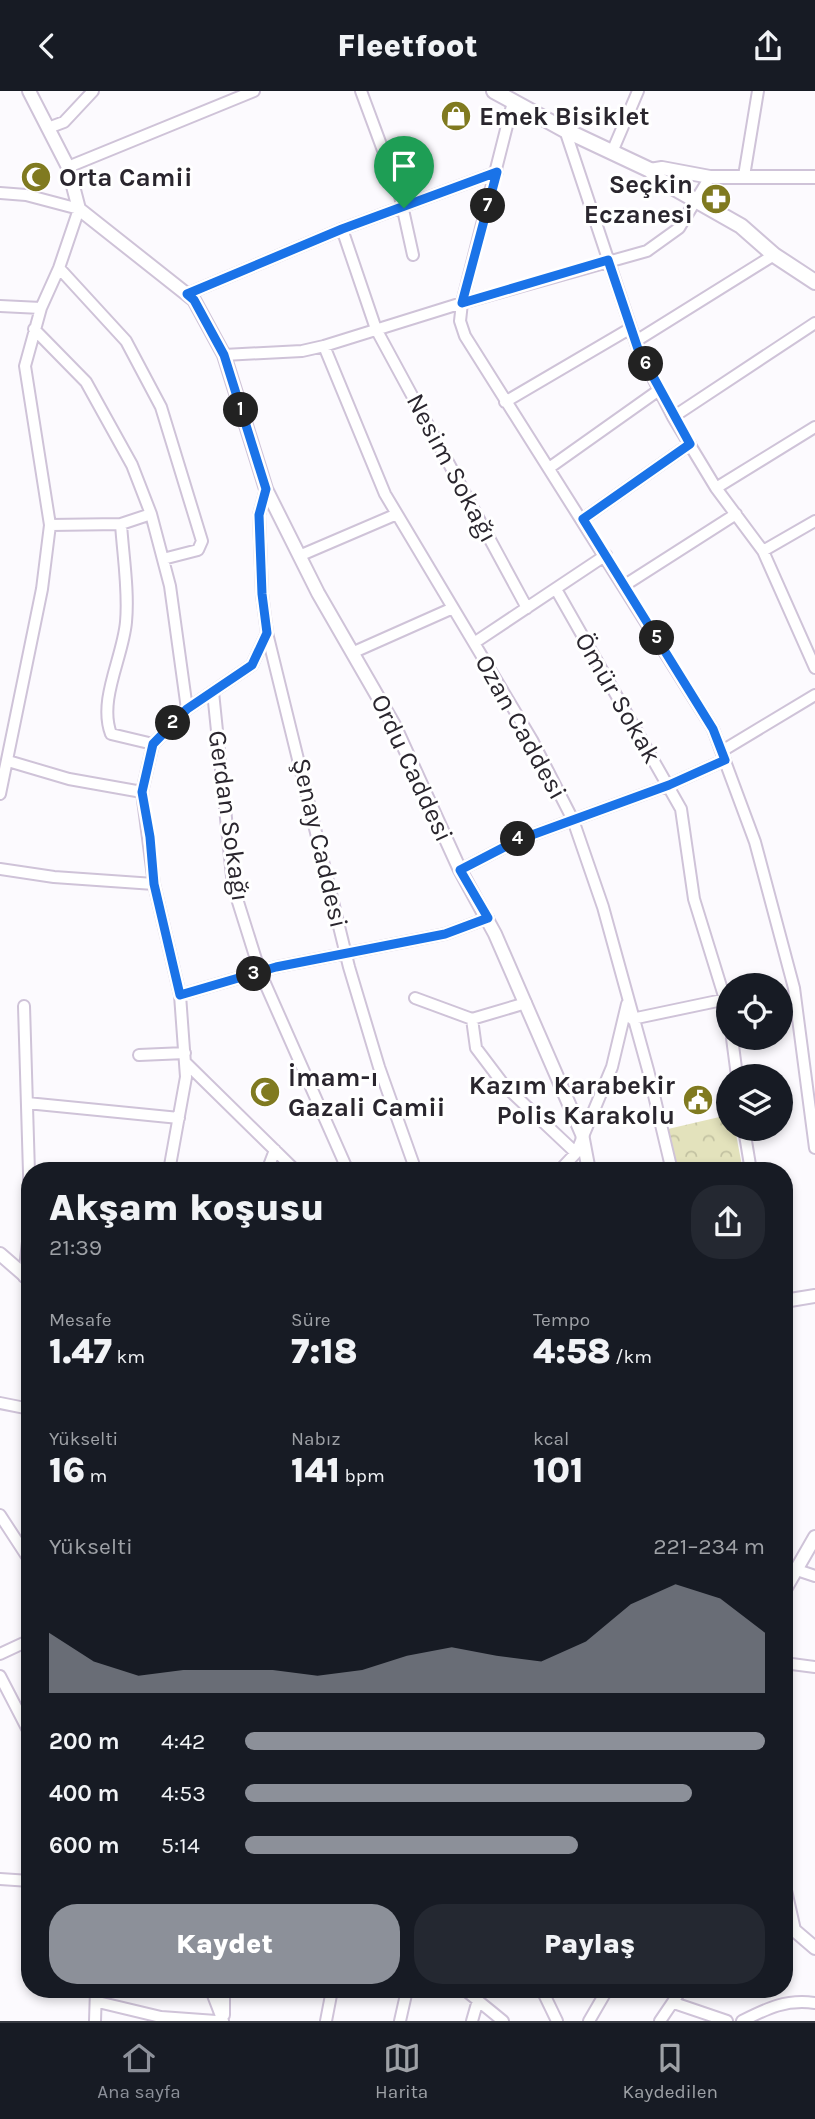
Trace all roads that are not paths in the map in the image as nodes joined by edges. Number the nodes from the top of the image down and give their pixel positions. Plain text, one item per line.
1 (29, 91) edge
2 (93, 91) edge
3 (361, 91) edge
4 (494, 91) edge
5 (638, 91) edge
6 (758, 91) edge
7 (246, 92) edge
8 (513, 102) junction
9 (48, 128) junction
10 (565, 130) junction
11 (612, 152) junction
12 (68, 167) junction
13 (650, 170) junction
14 (497, 172) junction
15 (710, 177) junction
16 (744, 177) junction
17 (815, 177) edge
18 (0, 193) edge
19 (698, 203) junction
20 (404, 208) junction
21 (79, 209) junction
22 (342, 229) junction
23 (413, 254) dead end
24 (774, 255) junction
25 (608, 260) junction
26 (59, 268) junction
27 (815, 282) edge
28 (187, 294) junction
29 (462, 303) junction
30 (0, 306) edge
31 (41, 307) junction
32 (815, 323) edge
33 (34, 328) junction
34 (376, 328) junction
35 (631, 328) junction
36 (636, 341) junction
37 (324, 346) junction
38 (224, 355) junction
39 (659, 390) junction
40 (505, 401) junction
41 (673, 417) junction
42 (815, 427) edge
43 (690, 444) junction
44 (550, 468) junction
45 (716, 488) junction
46 (266, 489) junction
47 (151, 514) junction
48 (397, 514) junction
49 (736, 514) junction
50 (583, 519) junction
51 (815, 521) edge
52 (50, 524) junction
53 (121, 524) junction
54 (763, 551) junction
55 (606, 555) junction
56 (299, 556) junction
57 (163, 559) junction
58 (625, 585) junction
59 (556, 590) junction
60 (453, 608) junction
61 (527, 608) junction
62 (267, 633) junction
63 (474, 643) junction
64 (354, 652) junction
65 (815, 668) edge
66 (213, 692) junction
67 (815, 695) edge
68 (187, 709) junction
69 (153, 744) junction
70 (724, 755) junction
71 (8, 761) junction
72 (669, 785) junction
73 (142, 792) junction
74 (0, 794) edge
75 (573, 820) junction
76 (0, 869) edge
77 (460, 870) junction
78 (154, 884) junction
79 (488, 918) junction
80 (347, 955) junction
81 (260, 972) junction
82 (717, 973) edge
83 (180, 995) junction
84 (415, 998) dead end
85 (628, 998) junction
86 (526, 1003) junction
87 (24, 1006) dead end
88 (716, 1006) edge
89 (472, 1019) junction
90 (632, 1019) junction
91 (139, 1055) dead end
92 (185, 1058) junction
93 (27, 1103) junction
94 (179, 1118) junction
95 (582, 1135) junction
96 (746, 1141) edge
97 (815, 1148) edge
98 (275, 1150) junction
99 (576, 1153) junction
100 (29, 1162) edge
101 (171, 1162) edge
102 (270, 1162) edge
103 (287, 1162) edge
104 (344, 1162) edge
105 (413, 1162) edge
106 (568, 1162) edge
107 (587, 1162) edge
108 (670, 1162) edge
109 (750, 1162) edge
110 (0, 1254) edge
111 (21, 1273) edge
112 (815, 1296) edge
113 (793, 1300) edge
114 (0, 1403) edge
115 (21, 1407) edge
116 (0, 1515) edge
117 (815, 1537) edge
118 (21, 1547) edge
119 (797, 1570) junction
120 (793, 1576) edge
121 (815, 1576) edge
122 (21, 1644) edge
123 (0, 1654) edge
124 (793, 1664) edge
125 (815, 1667) edge
126 (0, 1676) edge
127 (21, 1717) edge
128 (0, 1879) edge
129 (21, 1880) edge
130 (793, 1926) edge
131 (815, 1948) edge
132 (97, 1998) edge
133 (214, 1998) edge
134 (224, 1998) edge
135 (330, 1998) edge
136 (405, 1998) edge
137 (475, 1998) edge
138 (546, 1998) edge
139 (602, 1998) edge
140 (677, 1998) edge
141 (478, 2000) junction
142 (98, 2002) junction
143 (674, 2003) junction
144 (815, 2003) edge
145 (95, 2021) edge
146 (216, 2021) edge
147 (223, 2021) edge
148 (326, 2021) edge
149 (400, 2021) edge
150 (472, 2021) edge
151 (503, 2021) edge
152 (557, 2021) edge
153 (589, 2021) edge
154 (660, 2021) edge
155 (727, 2021) edge
156 (742, 2021) edge

1 - 9 street
2 - 9 street
3 - 20 street
4 - 8 main road
5 - 11 street
6 - 16 street
7 - 12 street
8 - 10 main road
8 - 14 street
9 - 12 street
10 - 11 main road
10 - 25 street
11 - 13 main road
12 - 21 street
13 - 15 street
13 - 19 main road
14 - 20 street
14 - 29 street
15 - 16 street
15 - 19 street
16 - 17 street
18 - 21 street
19 - 24 main road
19 - 25 street
20 - 22 street
20 - 23 street
21 - 26 street
21 - 28 street, Ordu Caddesi
22 - 28 street
22 - 34 street, Nesim Sokağı
24 - 27 main road
24 - 36 street
25 - 29 street
25 - 35 street
26 - 31 street
26 - 57 street
28 - 38 street, Ordu Caddesi
29 - 34 street
29 - 40 street
30 - 31 street
31 - 33 street
32 - 41 street
33 - 47 street
33 - 52 street
34 - 37 street
34 - 61 street, Nesim Sokağı
35 - 36 street
35 - 40 street
36 - 39 street
37 - 38 street
37 - 48 street, Ozan Caddesi
38 - 46 street, Ordu Caddesi
39 - 41 street
39 - 44 street
40 - 44 street
41 - 43 street
42 - 45 street
43 - 45 street
43 - 50 street
44 - 50 street
45 - 49 street
46 - 56 street, Ordu Caddesi
46 - 62 street, Ordu Caddesi
47 - 53 street
47 - 57 street
48 - 56 street
48 - 60 street, Ozan Caddesi
49 - 54 street
49 - 58 street
50 - 55 street
51 - 54 street
52 - 53 street
52 - 71 street
53 - 69 street
54 - 65 street
55 - 58 street
55 - 59 street
56 - 64 street, Ordu Caddesi
57 - 68 street
58 - 70 street
59 - 61 street
59 - 72 street, Ömür Sokak
60 - 63 street, Ozan Caddesi
60 - 64 street
61 - 63 street
62 - 66 street
62 - 80 street, Şenay Caddesi
63 - 75 street, Ozan Caddesi
64 - 77 street, Ordu Caddesi
66 - 68 street
66 - 81 street, Gerdan Sokağı
67 - 70 street
68 - 69 street
69 - 73 street
70 - 72 street
70 - 97 street
71 - 73 street
71 - 74 street
72 - 75 street
72 - 82 street, Ömür Sokak
73 - 78 street
75 - 77 street
75 - 85 street, Ozan Caddesi
76 - 78 street
77 - 79 street, Ordu Caddesi
78 - 83 street
79 - 80 street
79 - 86 street, Ordu Caddesi
80 - 81 street
80 - 105 street, Şenay Caddesi
81 - 83 street
81 - 104 street, Gerdan Sokağı
83 - 92 street
84 - 89 street
85 - 90 street, Ozan Caddesi
85 - 95 street
86 - 89 street
86 - 95 street, Ordu Caddesi
87 - 93 street
88 - 90 street
89 - 99 street
90 - 108 street, Ozan Caddesi
91 - 92 street
92 - 94 street
92 - 98 street
93 - 94 street
93 - 100 street
94 - 101 street
95 - 99 street
95 - 107 street, Ordu Caddesi
96 - 109 street
98 - 102 street
98 - 103 street
99 - 106 street
110 - 111 street
112 - 113 street
114 - 115 street
116 - 118 street
117 - 119 street
119 - 120 street
119 - 121 street
122 - 123 street
124 - 125 street
126 - 127 street
128 - 129 street
130 - 131 street
132 - 142 street
133 - 147 street
134 - 147 street
135 - 148 street
136 - 149 street
137 - 141 street
138 - 152 street
139 - 153 street
140 - 143 street
141 - 150 street
141 - 151 street
142 - 145 street
142 - 146 street
143 - 154 street
143 - 155 street
144 - 156 street

